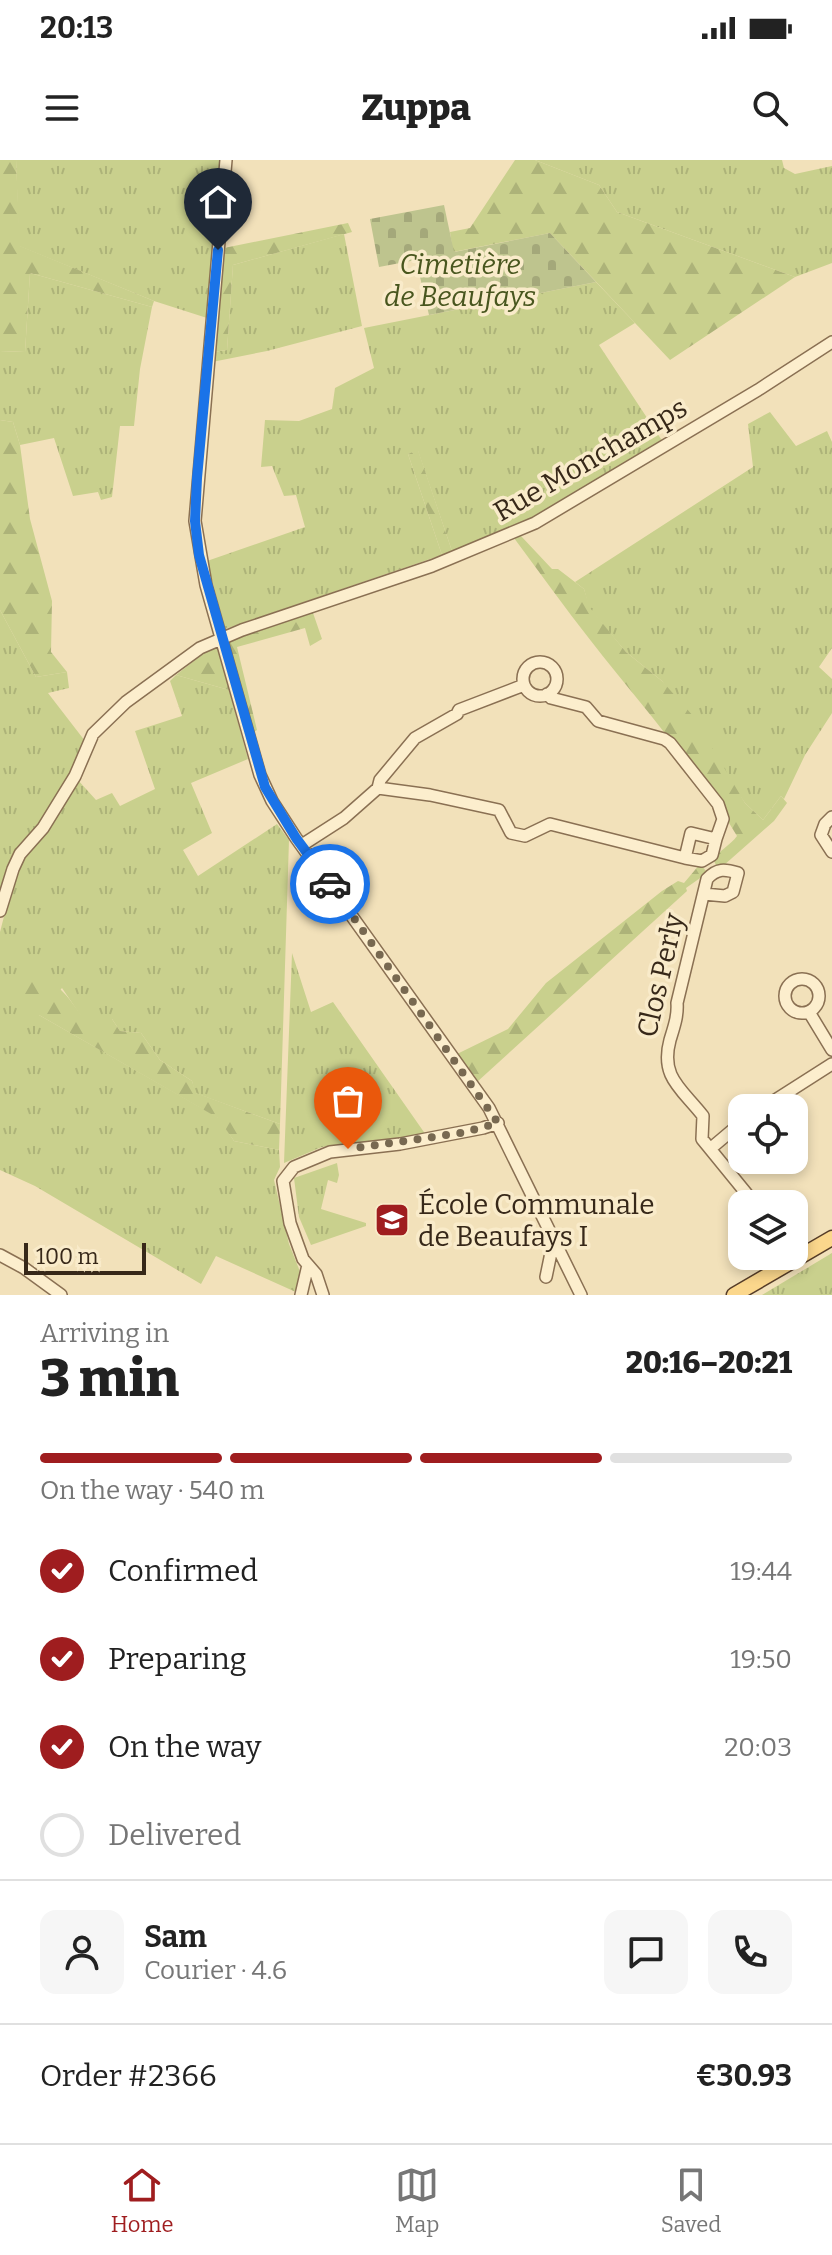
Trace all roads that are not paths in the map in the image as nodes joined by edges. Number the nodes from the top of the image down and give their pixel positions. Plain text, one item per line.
1 (226, 160) edge
2 (832, 342) edge
3 (221, 638) junction
4 (524, 685) junction
5 (547, 694) junction
6 (378, 788) junction
7 (832, 817) edge
8 (716, 839) junction
9 (302, 845) junction
10 (832, 852) edge
11 (685, 858) junction
12 (704, 894) dead end
13 (0, 911) edge
14 (809, 1012) dead end
15 (832, 1050) edge
16 (832, 1064) edge
17 (785, 1094) edge
18 (498, 1123) junction
19 (728, 1134) edge
20 (710, 1149) junction
21 (744, 1190) edge
22 (832, 1238) edge
23 (557, 1244) junction
24 (808, 1249) edge
25 (0, 1255) edge
26 (308, 1265) junction
27 (773, 1270) edge
28 (546, 1277) dead end
29 (61, 1295) edge
30 (301, 1295) edge
31 (323, 1295) edge
32 (581, 1295) edge
33 (734, 1295) edge

1 - 3 street
2 - 3 street, Rue Monchamps
3 - 9 street
3 - 13 street, Rue Monchamps
4 - 5 street
4 - 5 street
4 - 6 street
5 - 8 street
6 - 9 street
6 - 11 street
7 - 10 street
8 - 11 street
8 - 11 street
9 - 18 street
12 - 20 street, Clos Perly
14 - 15 street
16 - 17 street
18 - 23 street
18 - 26 street
19 - 20 street
20 - 21 street, Clos Perly
22 - 24 main road
23 - 28 street
23 - 32 street
25 - 29 street
26 - 30 street
26 - 31 street
27 - 33 main road

